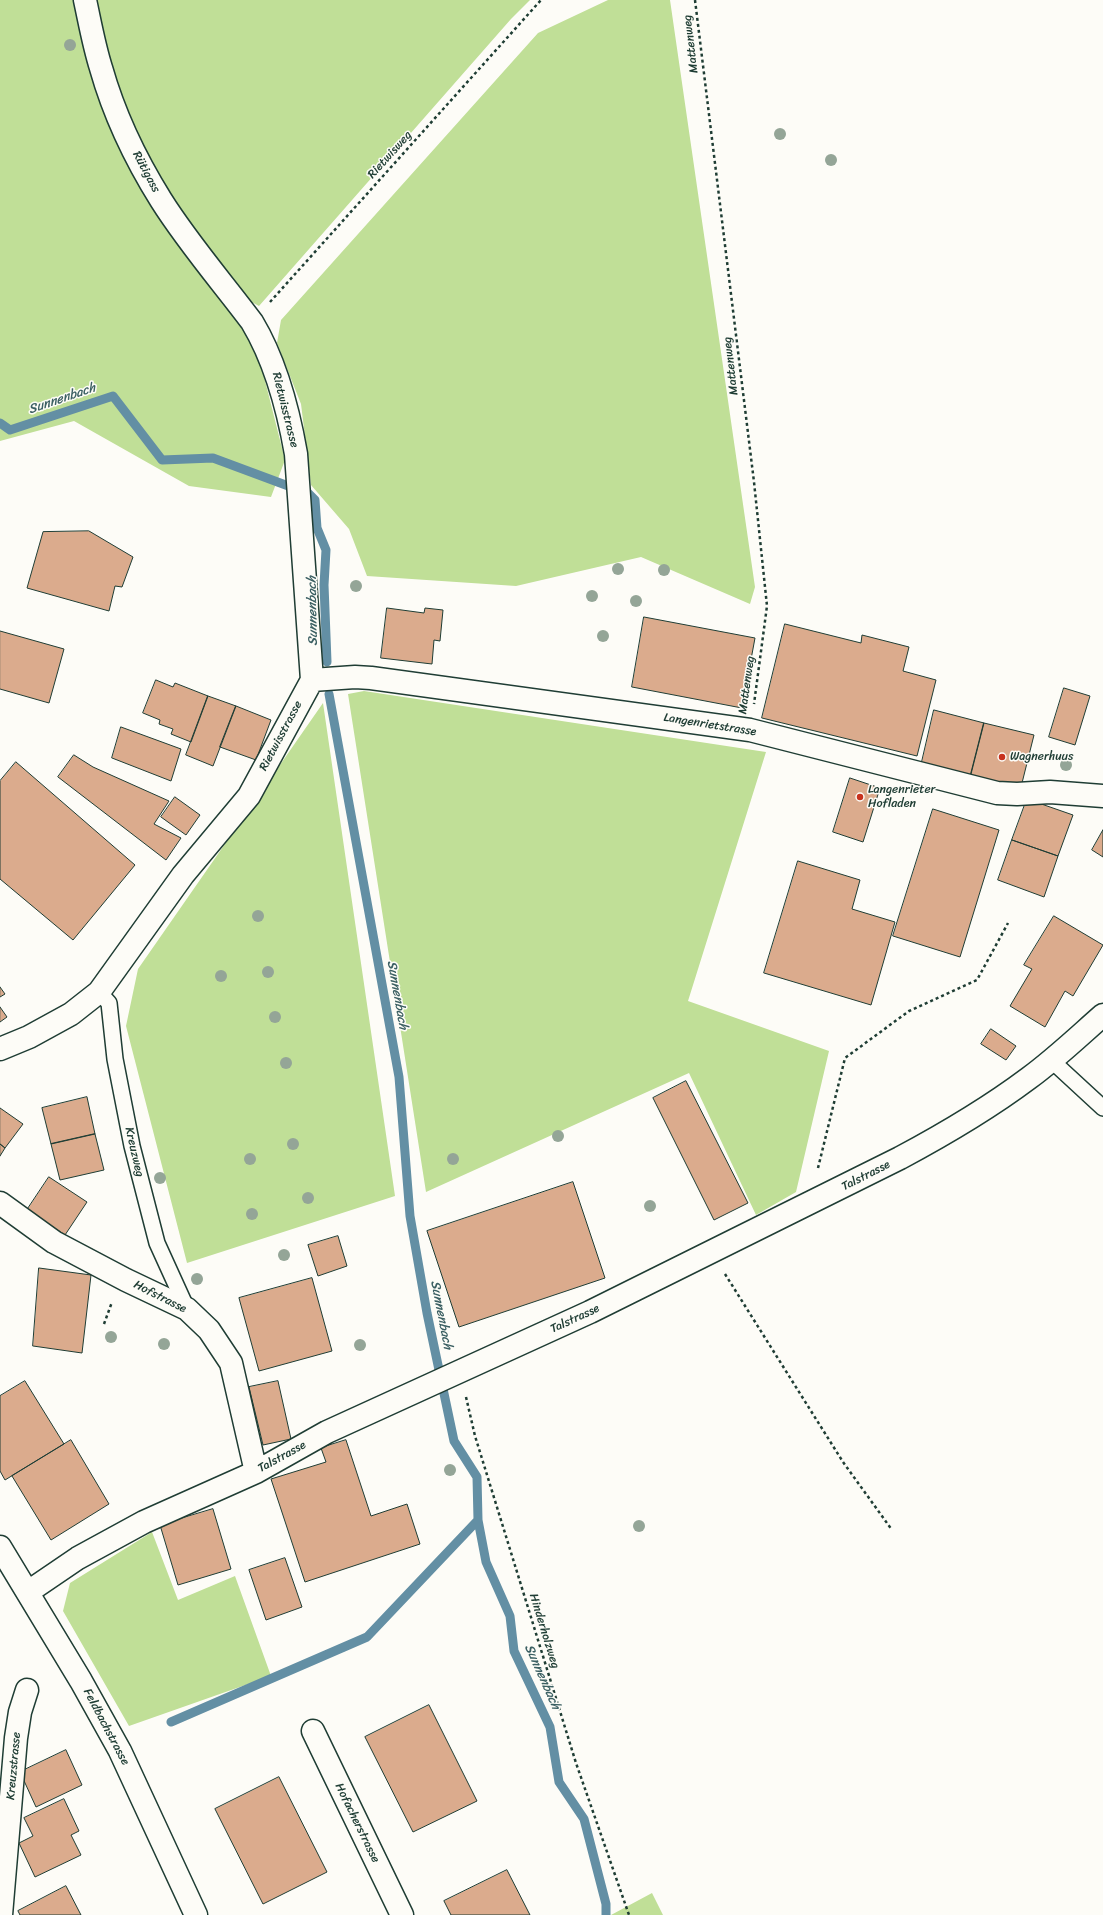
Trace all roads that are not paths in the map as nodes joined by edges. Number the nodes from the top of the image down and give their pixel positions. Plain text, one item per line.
1 (85, 0) edge
2 (252, 322) joint
3 (312, 680) junction
4 (1103, 796) edge
5 (98, 992) junction
6 (1103, 1015) edge
7 (0, 1049) edge
8 (1051, 1060) junction
9 (1103, 1108) edge
10 (0, 1203) edge
11 (187, 1309) junction
12 (256, 1472) junction
13 (3, 1557) edge
14 (28, 1592) junction
15 (27, 1690) dead end
16 (313, 1731) dead end
17 (1, 1915) edge
18 (196, 1915) edge
19 (402, 1915) edge

1 - 2 street, Rütigass
2 - 3 street, Rietwisstrasse
3 - 4 street, Langenrietstrasse
3 - 5 street, Rietwisstrasse
5 - 7 street, Rietwisstrasse
5 - 11 lane, Kreuzweg
6 - 8 street, Talstrasse
8 - 9 lane
8 - 12 street, Talstrasse
10 - 11 street, Hofstrasse
11 - 12 street, Hofstrasse
12 - 14 street, Talstrasse
13 - 14 street, Feldbachstrasse
14 - 18 street, Feldbachstrasse
15 - 17 street, Kreuzstrasse
16 - 19 street, Hofacherstrasse

